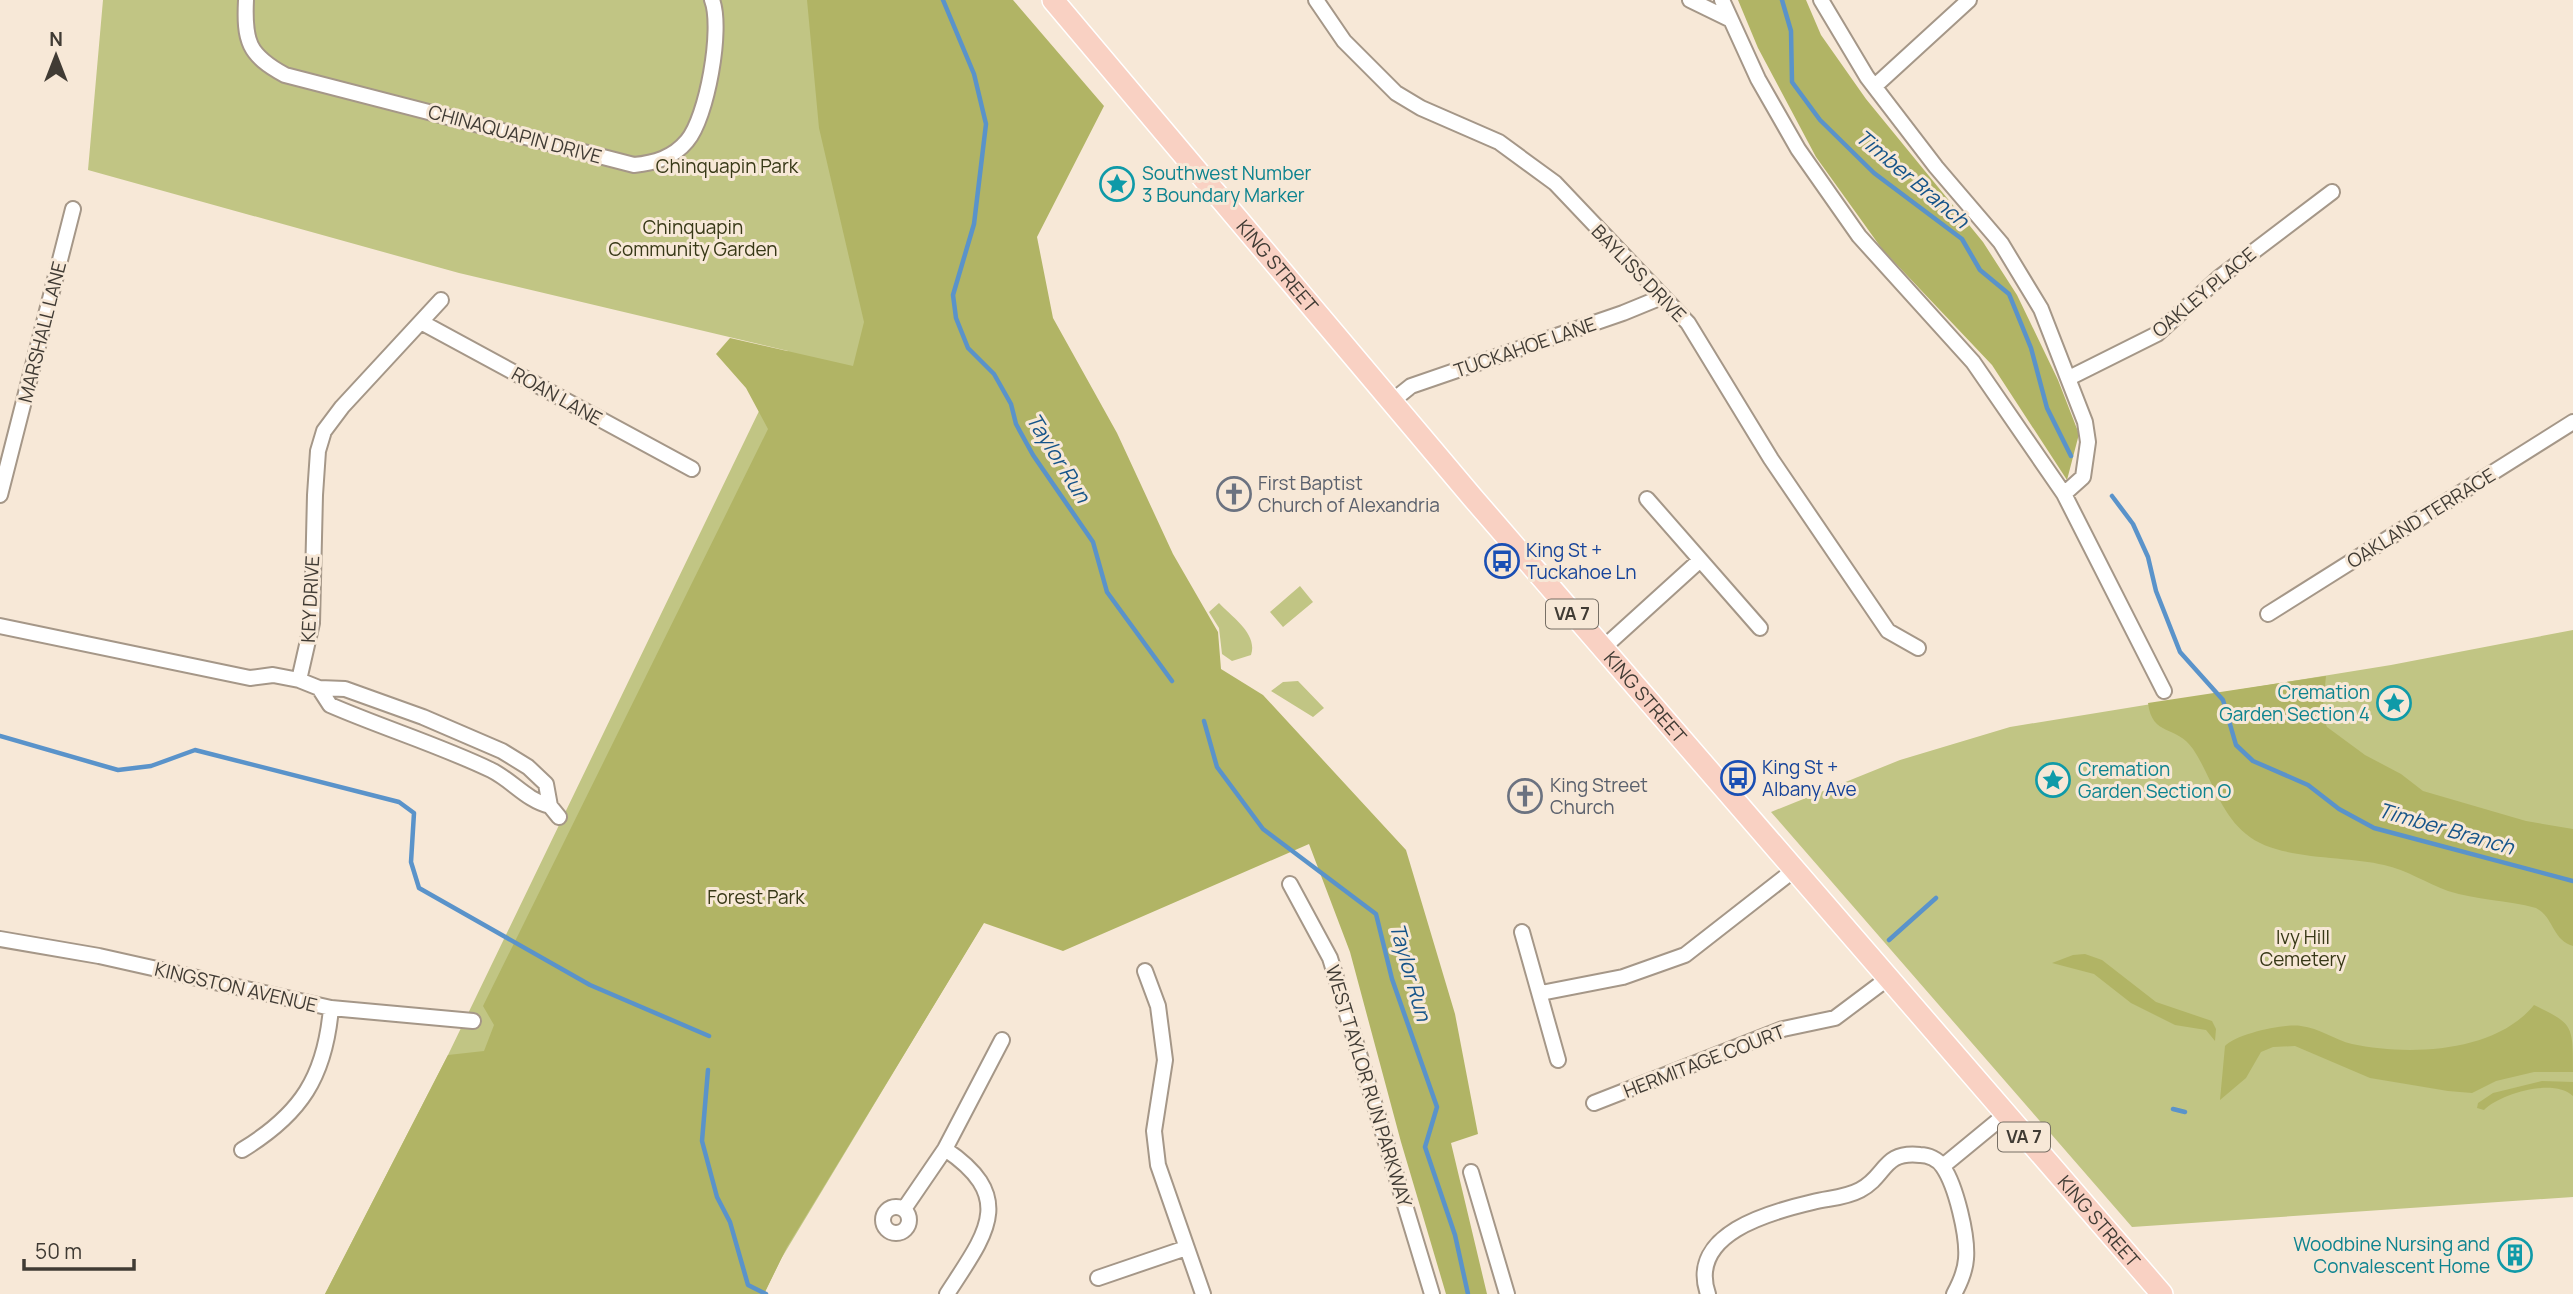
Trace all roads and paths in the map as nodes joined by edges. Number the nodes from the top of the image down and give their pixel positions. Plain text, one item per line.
1 (246, 0) edge
2 (712, 0) edge
3 (1053, 0) edge
4 (1316, 0) edge
5 (1690, 0) edge
6 (1722, 0) edge
7 (1821, 0) edge
8 (1969, 0) edge
9 (1729, 19) junction
10 (1875, 86) junction
11 (2332, 192) dead end
12 (73, 209) dead end
13 (1662, 297) junction
14 (441, 300) dead end
15 (421, 322) junction
16 (2069, 378) junction
17 (1391, 402) junction
18 (2573, 422) edge
19 (692, 469) dead end
20 (2064, 494) junction
21 (0, 495) edge
22 (1647, 499) dead end
23 (1699, 561) junction
24 (2268, 614) dead end
25 (0, 626) edge
26 (1760, 628) dead end
27 (1918, 648) dead end
28 (1602, 649) junction
29 (299, 680) junction
30 (319, 688) junction
31 (2164, 691) dead end
32 (1794, 870) junction
33 (1290, 884) dead end
34 (1522, 932) dead end
35 (0, 939) edge
36 (1145, 971) dead end
37 (1887, 979) junction
38 (1541, 993) junction
39 (331, 1008) junction
40 (473, 1021) dead end
41 (1002, 1040) dead end
42 (1558, 1060) dead end
43 (1594, 1103) dead end
44 (2005, 1115) junction
45 (946, 1149) junction
46 (242, 1150) dead end
47 (1943, 1166) junction
48 (1471, 1172) dead end
49 (904, 1209) dead end
50 (1186, 1248) junction
51 (1098, 1278) dead end
52 (947, 1294) edge
53 (1203, 1294) edge
54 (1432, 1294) edge
55 (1507, 1294) edge
56 (1708, 1294) edge
57 (1954, 1294) edge
58 (2162, 1294) edge

1 - 2 street, CHINAQUAPIN DRIVE
3 - 17 main road, KING STREET / VA 7
4 - 13 street, BAYLISS DRIVE
5 - 9 street
6 - 9 street
7 - 10 street
8 - 10 street
9 - 20 street
10 - 16 street
11 - 16 street, OAKLEY PLACE
12 - 21 street, MARSHALL LANE
13 - 17 street, TUCKAHOE LANE
13 - 27 street, BAYLISS DRIVE
14 - 15 street, KEY DRIVE
15 - 19 street, ROAN LANE
15 - 29 street, KEY DRIVE
16 - 20 street
17 - 28 main road, KING STREET / VA 7
18 - 24 street, OAKLAND TERRACE
20 - 31 street
22 - 23 street
23 - 26 street
23 - 28 street
25 - 29 street
28 - 32 main road, KING STREET / VA 7
29 - 30 street
30 - 30 street
32 - 37 main road, KING STREET / VA 7
32 - 38 street
33 - 54 street, WEST TAYLOR RUN PARKWAY
34 - 38 street
35 - 39 street, KINGSTON AVENUE
36 - 50 street
37 - 43 street, HERMITAGE COURT
37 - 44 main road, KING STREET / VA 7
38 - 42 street
39 - 40 street, KINGSTON AVENUE
39 - 46 street
41 - 45 street
44 - 47 street
44 - 58 main road, KING STREET / VA 7
45 - 49 street
45 - 52 street
47 - 56 street
47 - 57 street
48 - 55 street
50 - 51 street
50 - 53 street

